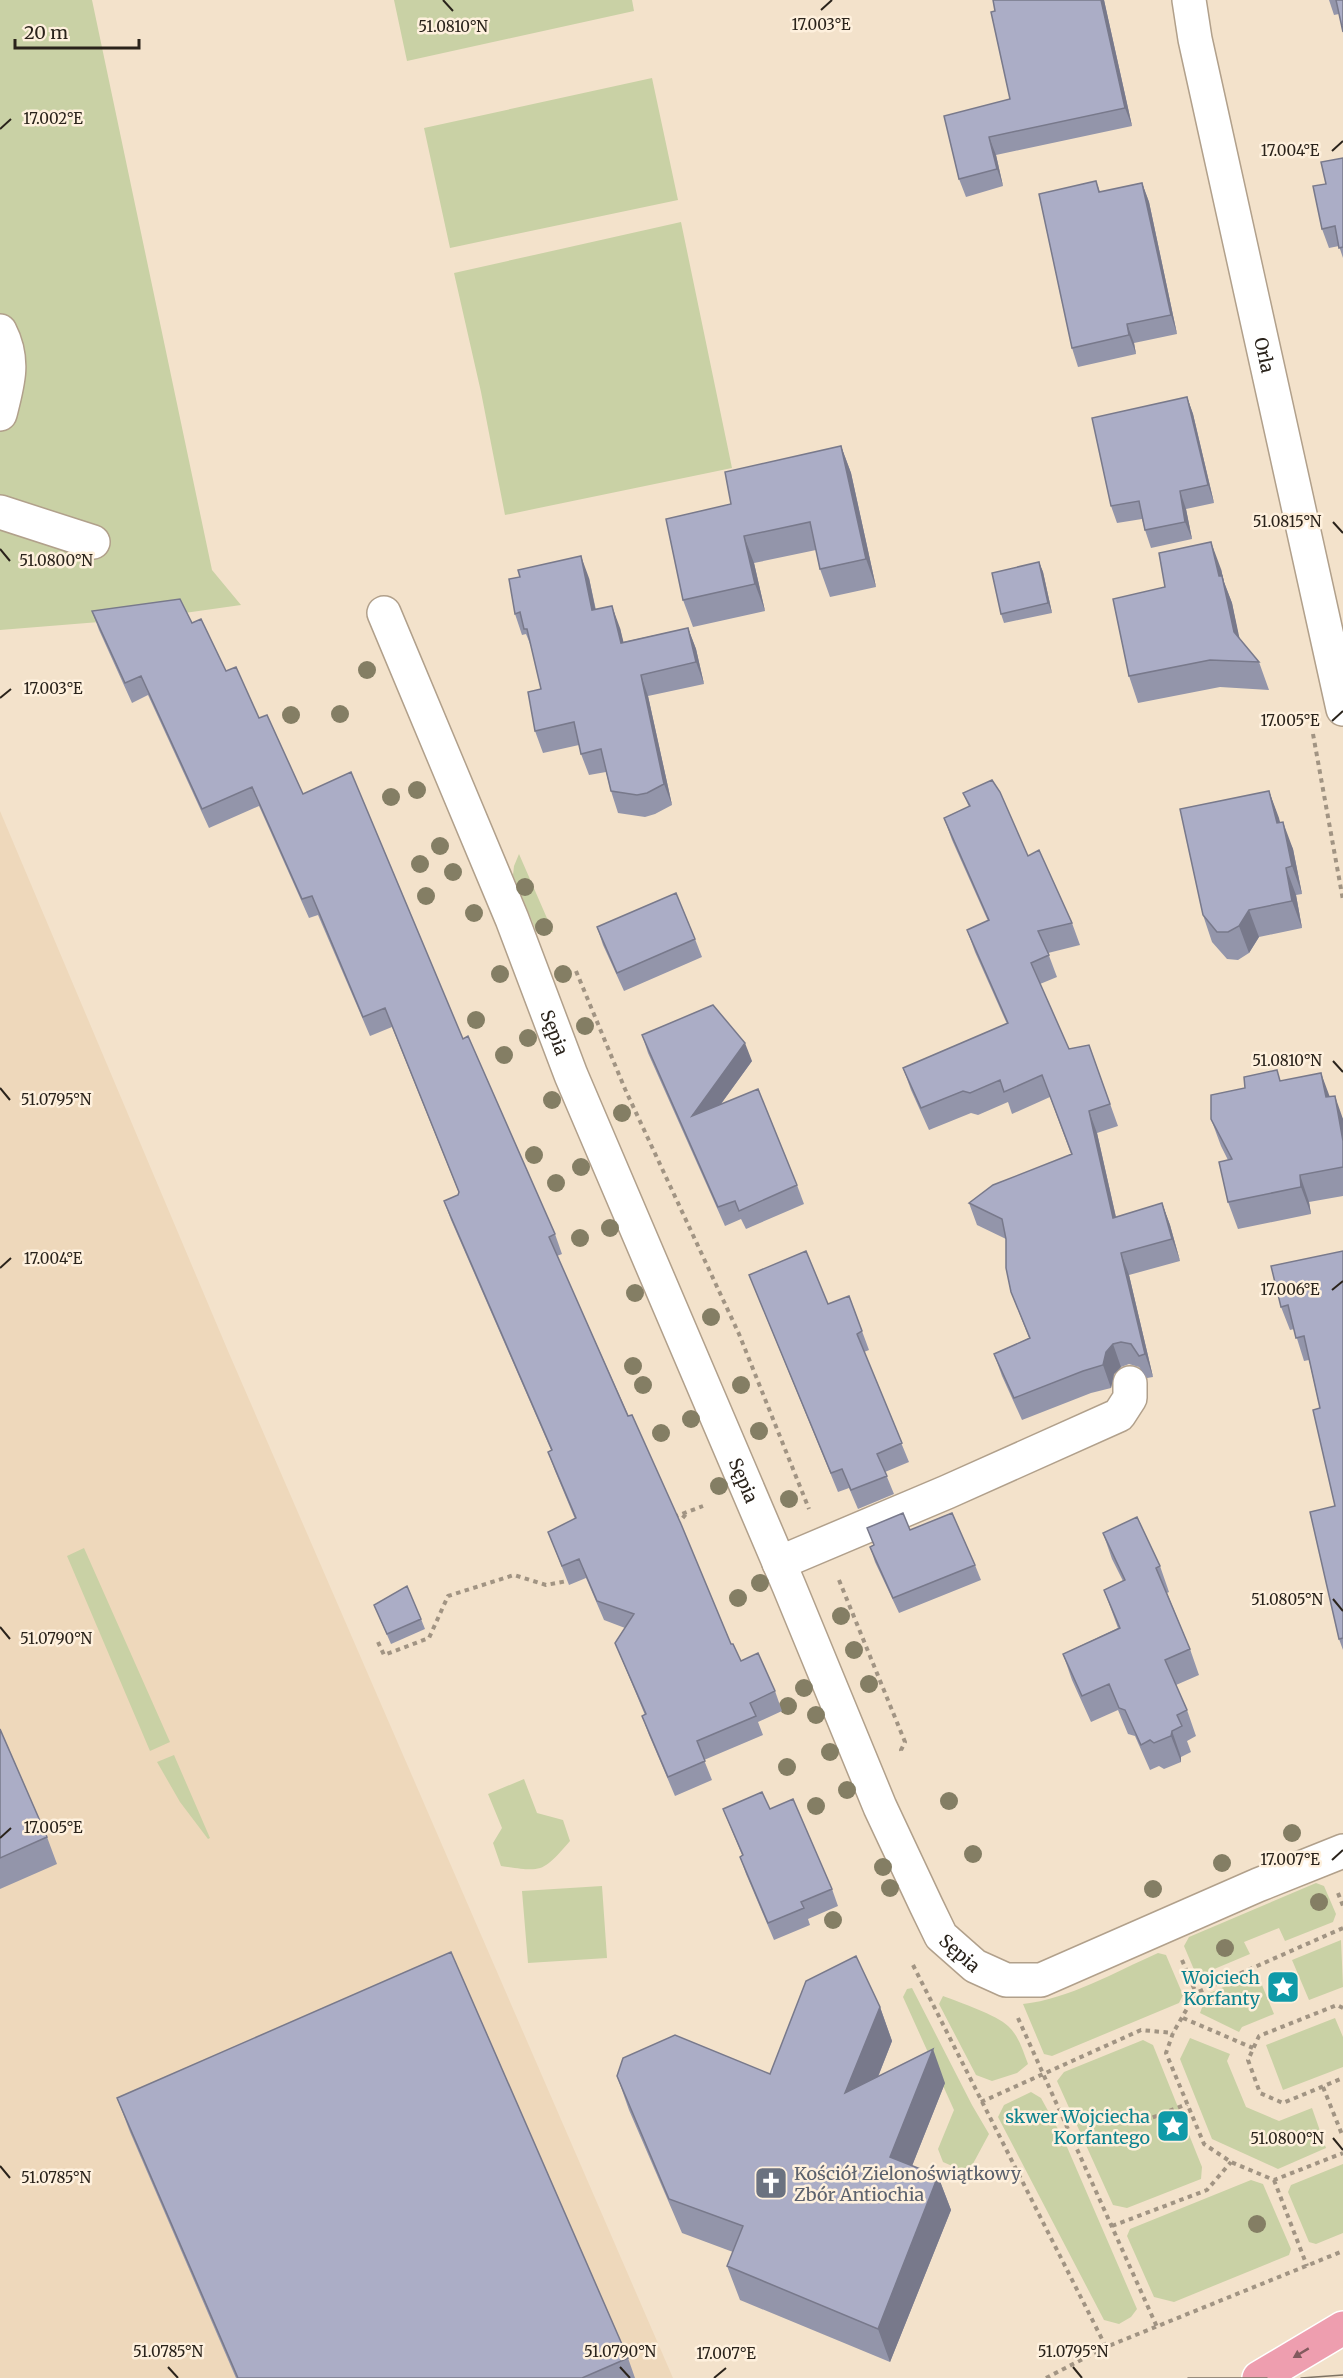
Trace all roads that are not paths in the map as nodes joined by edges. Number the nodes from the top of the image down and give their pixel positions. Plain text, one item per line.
1 (1189, 0) edge
2 (0, 331) edge
3 (0, 414) edge
4 (0, 512) edge
5 (93, 542) dead end
6 (384, 613) dead end
7 (1343, 709) edge
8 (1130, 1383) dead end
9 (779, 1563) junction
10 (1343, 1851) edge
11 (1343, 2328) edge
12 (1259, 2378) edge

1 - 7 street, Orla
2 - 3 street
4 - 5 street
6 - 9 street, Sępia
8 - 9 street
9 - 10 street, Sępia
11 -> 12 main road

